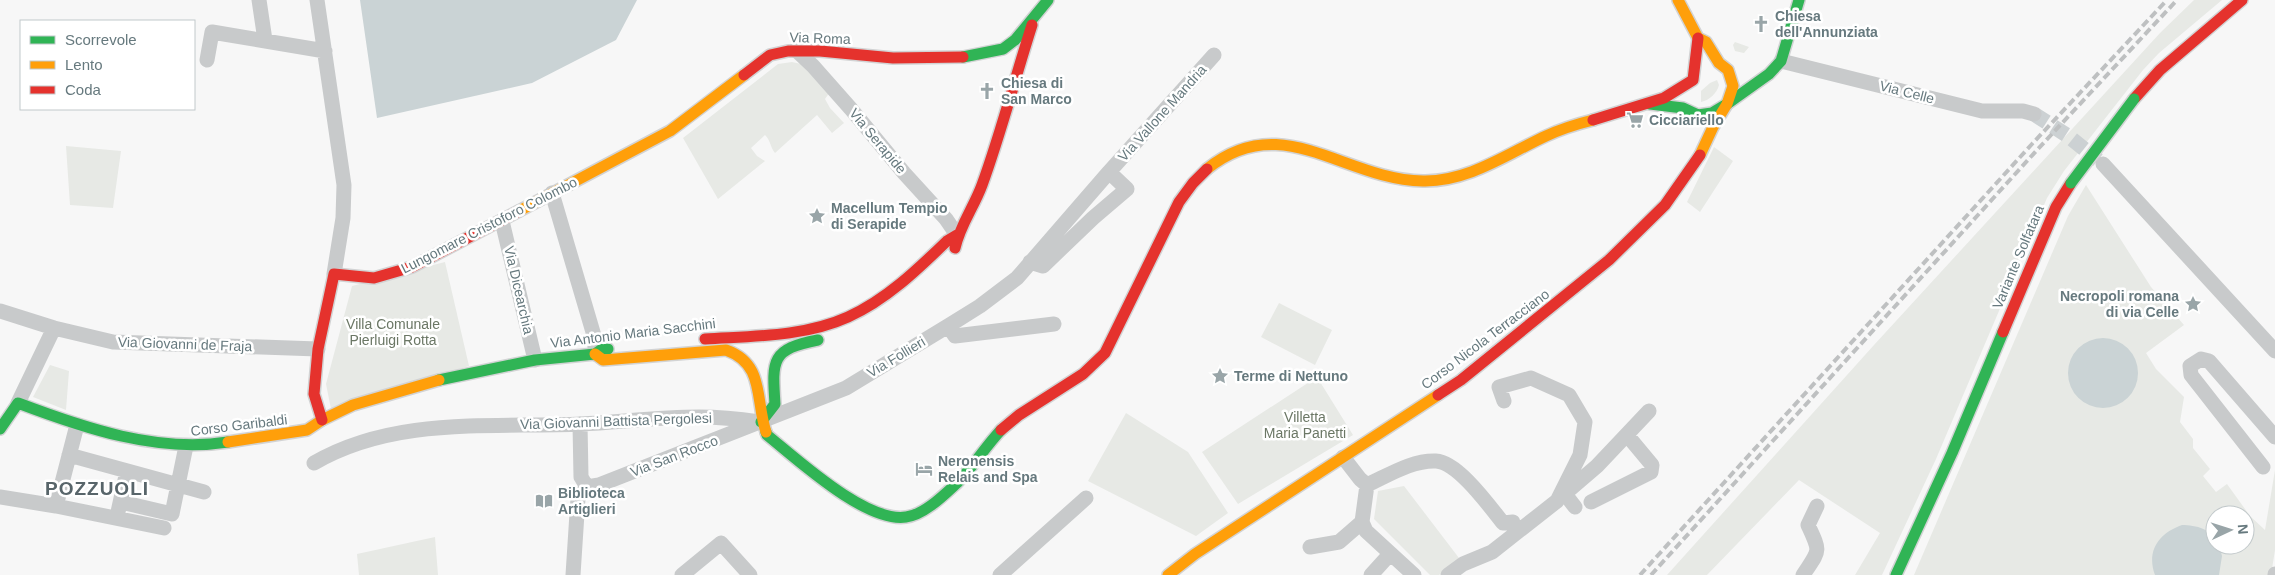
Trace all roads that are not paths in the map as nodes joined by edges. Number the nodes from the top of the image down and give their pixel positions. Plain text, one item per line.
1 (259, 0) edge
2 (317, 0) edge
3 (1048, 0) edge
4 (1678, 0) edge
5 (1799, 0) edge
6 (2242, 0) edge
7 (1033, 20) junction
8 (1698, 38) junction
9 (266, 40) junction
10 (796, 50) junction
11 (325, 51) junction
12 (1214, 55) dead end
13 (207, 60) dead end
14 (1777, 63) junction
15 (1728, 70) junction
16 (1693, 80) junction
17 (1650, 104) junction
18 (1727, 104) junction
19 (1690, 113) junction
20 (2034, 114) tunnel mouth
21 (1694, 163) junction
22 (2103, 164) tunnel mouth
23 (598, 170) joint
24 (1109, 172) junction
25 (552, 193) junction
26 (1079, 208) junction
27 (1093, 218) junction
28 (502, 221) junction
29 (1064, 224) junction
30 (957, 235) junction
31 (1076, 236) junction
32 (1030, 262) junction
33 (334, 274) junction
34 (910, 291) dead end
35 (0, 311) edge
36 (1054, 324) dead end
37 (948, 326) junction
38 (54, 328) junction
39 (830, 337) dead end
40 (691, 341) dead end
41 (671, 343) dead end
42 (318, 350) junction
43 (2275, 351) edge
44 (595, 354) junction
45 (535, 360) junction
46 (1504, 401) dead end
47 (18, 403) junction
48 (1649, 411) dead end
49 (322, 420) junction
50 (761, 422) junction
51 (73, 424) junction
52 (580, 424) junction
53 (0, 429) edge
54 (1627, 435) junction
55 (2275, 436) edge
56 (186, 446) junction
57 (69, 456) junction
58 (1343, 457) junction
59 (314, 463) dead end
60 (2263, 467) dead end
61 (128, 471) junction
62 (1364, 482) junction
63 (178, 485) junction
64 (587, 487) junction
65 (204, 492) dead end
66 (0, 497) edge
67 (1561, 497) junction
68 (1086, 498) dead end
69 (120, 502) junction
70 (1591, 502) dead end
71 (56, 506) junction
72 (1817, 506) dead end
73 (1575, 507) dead end
74 (117, 518) junction
75 (1362, 522) junction
76 (1513, 522) dead end
77 (164, 528) dead end
78 (1310, 547) dead end
79 (1390, 554) junction
80 (574, 575) edge
81 (682, 575) edge
82 (750, 575) edge
83 (1000, 575) edge
84 (1168, 575) edge
85 (1371, 575) edge
86 (1414, 575) edge
87 (1448, 575) edge
88 (1803, 575) edge
89 (1896, 575) edge

1 - 9 street
2 - 11 street
3 - 7 street
4 - 8 street
5 - 14 street
6 - 89 street, Variante Solfatara, bridge
7 - 10 street, Via Roma
7 - 30 street
8 - 15 street
8 - 16 street
9 - 11 street
9 - 13 street
10 - 23 street, Via Roma
10 - 30 street, Via Serapide
11 - 33 street
12 - 24 street, Via Vallone Mandria
14 - 15 street
14 - 18 street
14 - 20 street, Via Celle
15 - 16 street
15 - 18 street
16 - 17 street
16 - 19 street
17 - 19 street
17 - 50 street
18 - 19 street
18 - 21 street, Corso Nicola Terracciano
19 - 21 street
21 - 58 street, Corso Nicola Terracciano
22 - 43 street
23 - 25 street, Lungomare Cristoforo Colombo
24 - 26 street, Via Vallone Mandria
24 - 27 street
25 - 28 street, Lungomare Cristoforo Colombo
25 - 44 street
26 - 27 street
26 - 29 street, Via Vallone Mandria
27 - 31 street
28 - 33 street, Lungomare Cristoforo Colombo
28 - 45 street, Via Dicearchia
29 - 31 street
29 - 32 street, Via Follieri
30 - 34 street
30 - 40 street, Via Antonio Maria Sacchini
31 - 32 street
32 - 37 street, Via Follieri
33 - 42 street
35 - 38 street, Via Giovanni de Fraja
36 - 37 street
37 - 50 street, Via Follieri
38 - 42 street, Via Giovanni de Fraja
38 - 47 street
39 - 50 street
41 - 44 street, Via Antonio Maria Sacchini
42 - 49 street
44 - 45 street, Via Antonio Maria Sacchini
44 - 50 street
45 - 49 street, Via Antonio Maria Sacchini
46 - 67 street
47 - 51 street, Corso Garibaldi
47 - 53 street
48 - 54 street
49 - 56 street, Corso Garibaldi
50 - 52 street, Via Giovanni Battista Pergolesi
50 - 64 street, Via San Rocco
51 - 56 street, Corso Garibaldi
51 - 57 street
52 - 59 street, Via Giovanni Battista Pergolesi
52 - 64 street
54 - 67 street
54 - 70 street
55 - 60 street
56 - 63 street
57 - 61 street
57 - 71 street
58 - 62 street
58 - 84 street, Corso Nicola Terracciano
61 - 63 street
61 - 69 street
62 - 75 street
62 - 76 street
63 - 65 street
63 - 69 street
64 - 80 street
66 - 71 street
67 - 73 street
67 - 87 street
68 - 83 street
69 - 74 street
71 - 74 street
72 - 88 street
74 - 77 street
75 - 78 street
75 - 79 street
79 - 85 street
79 - 86 street
81 - 82 street

